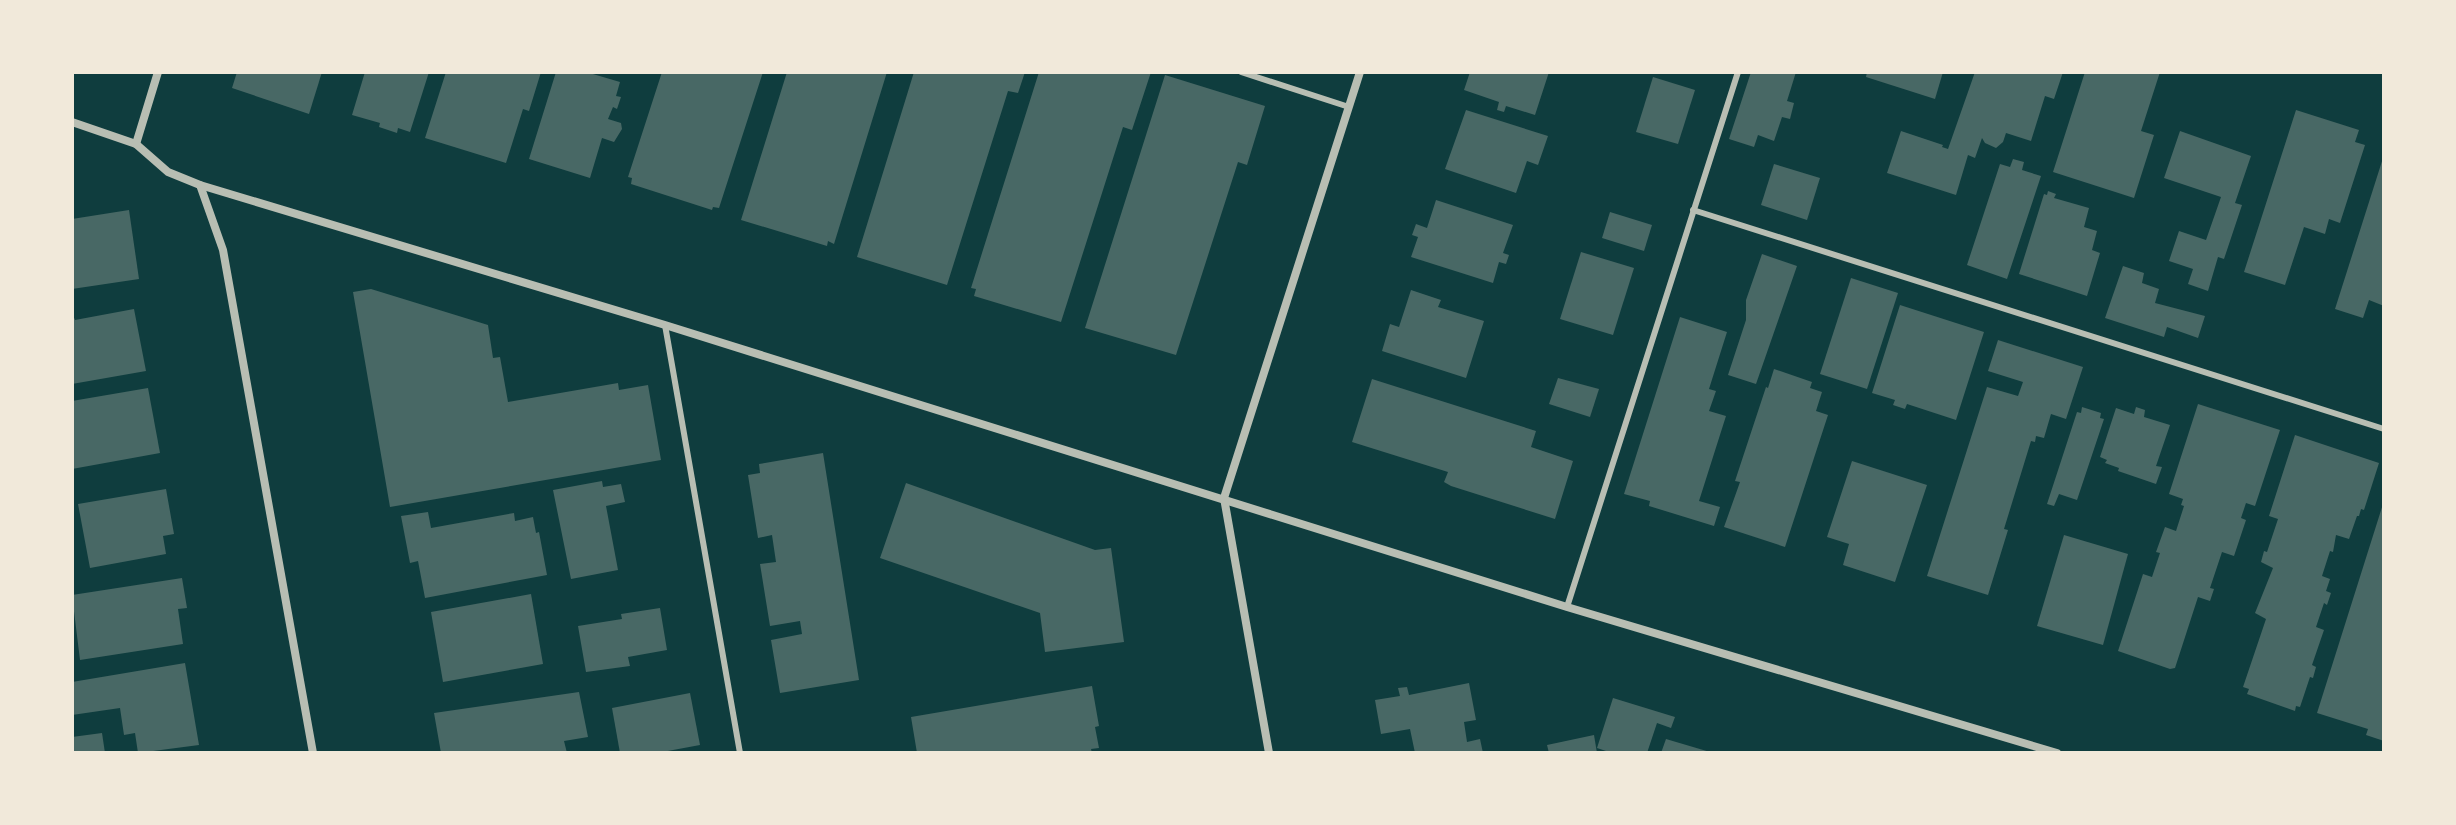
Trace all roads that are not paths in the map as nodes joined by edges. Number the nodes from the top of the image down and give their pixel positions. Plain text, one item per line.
1 (158, 72) edge
2 (1241, 72) edge
3 (1360, 72) edge
4 (1738, 72) edge
5 (1349, 107) junction
6 (72, 122) edge
7 (136, 144) junction
8 (200, 185) junction
9 (1693, 210) junction
10 (665, 325) junction
11 (2384, 429) edge
12 (1224, 498) junction
13 (1567, 607) junction
14 (313, 753) edge
15 (740, 753) edge
16 (1269, 753) edge
17 (2057, 753) edge

1 - 7 street
2 - 5 lane
3 - 5 street
4 - 9 lane
5 - 12 street
6 - 7 street
7 - 8 street
8 - 10 street
8 - 14 street
9 - 11 lane
9 - 13 lane
10 - 12 street
10 - 15 lane
12 - 13 street
12 - 16 street
13 - 17 street

